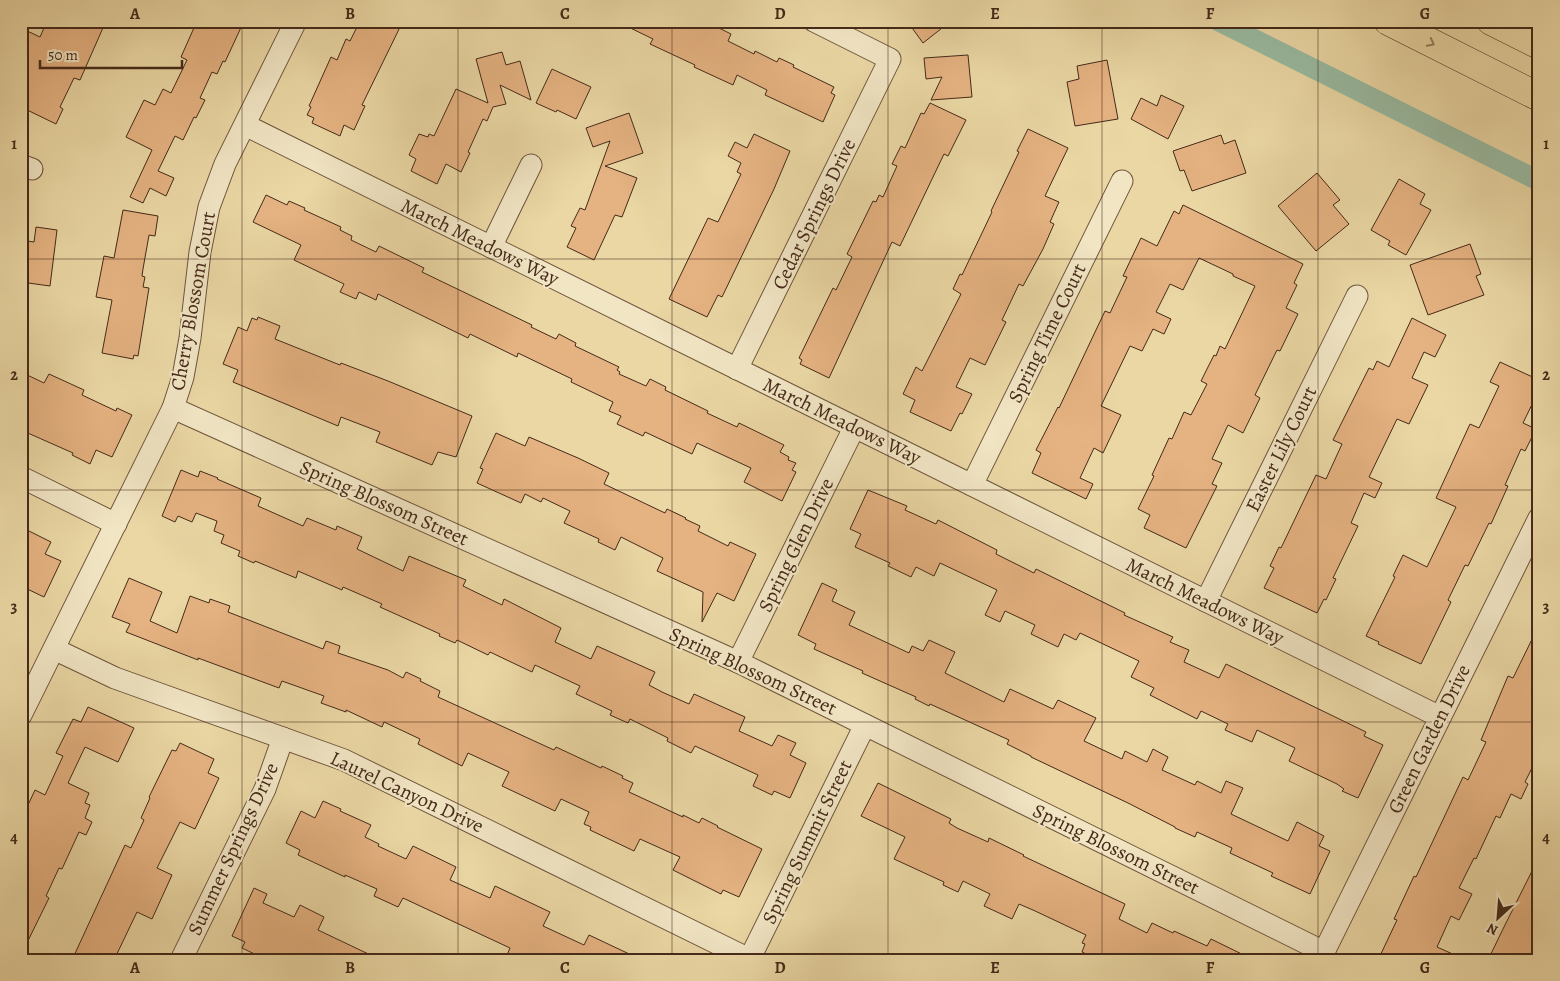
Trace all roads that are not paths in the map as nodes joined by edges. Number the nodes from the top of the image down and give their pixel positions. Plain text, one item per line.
1 (296, 21) edge
2 (814, 21) edge
3 (1388, 21) edge
4 (1491, 21) edge
5 (1539, 45) edge
6 (1539, 97) edge
7 (245, 125) junction
8 (531, 165) dead end
9 (1122, 180) dead end
10 (491, 247) junction
11 (1357, 296) dead end
12 (737, 369) junction
13 (173, 408) junction
14 (854, 428) junction
15 (21, 477) edge
16 (972, 485) junction
17 (1539, 518) edge
18 (116, 524) junction
19 (1206, 601) junction
20 (54, 648) junction
21 (738, 662) junction
22 (21, 715) edge
23 (1440, 718) junction
24 (865, 725) junction
25 (284, 738) junction
26 (1322, 956) edge
27 (749, 959) edge
28 (181, 960) edge

1 - 7 street, Cherry Blossom Court
2 - 12 street, Cedar Springs Drive
3 -> 6 main road
4 - 5 main road
7 - 10 street, March Meadows Way
7 - 13 street, Cherry Blossom Court
8 - 10 street
9 - 16 street, Spring Time Court
10 - 12 street, March Meadows Way
11 - 19 street, Easter Lily Court
12 - 14 street, March Meadows Way
13 - 18 street, Cherry Blossom Court
13 - 21 street, Spring Blossom Street
14 - 16 street, March Meadows Way
14 - 21 street, Spring Glen Drive
15 - 18 street
16 - 19 street, March Meadows Way
17 - 23 street, Green Garden Drive
18 - 20 street, Cherry Blossom Court
19 - 23 street, March Meadows Way
20 - 22 street, Cherry Blossom Court
20 - 25 street, Laurel Canyon Drive
21 - 24 street, Spring Blossom Street
23 - 26 street, Green Garden Drive
24 - 26 street, Spring Blossom Street
24 - 27 street, Spring Summit Street
25 - 27 street, Laurel Canyon Drive
25 - 28 street, Summer Springs Drive

